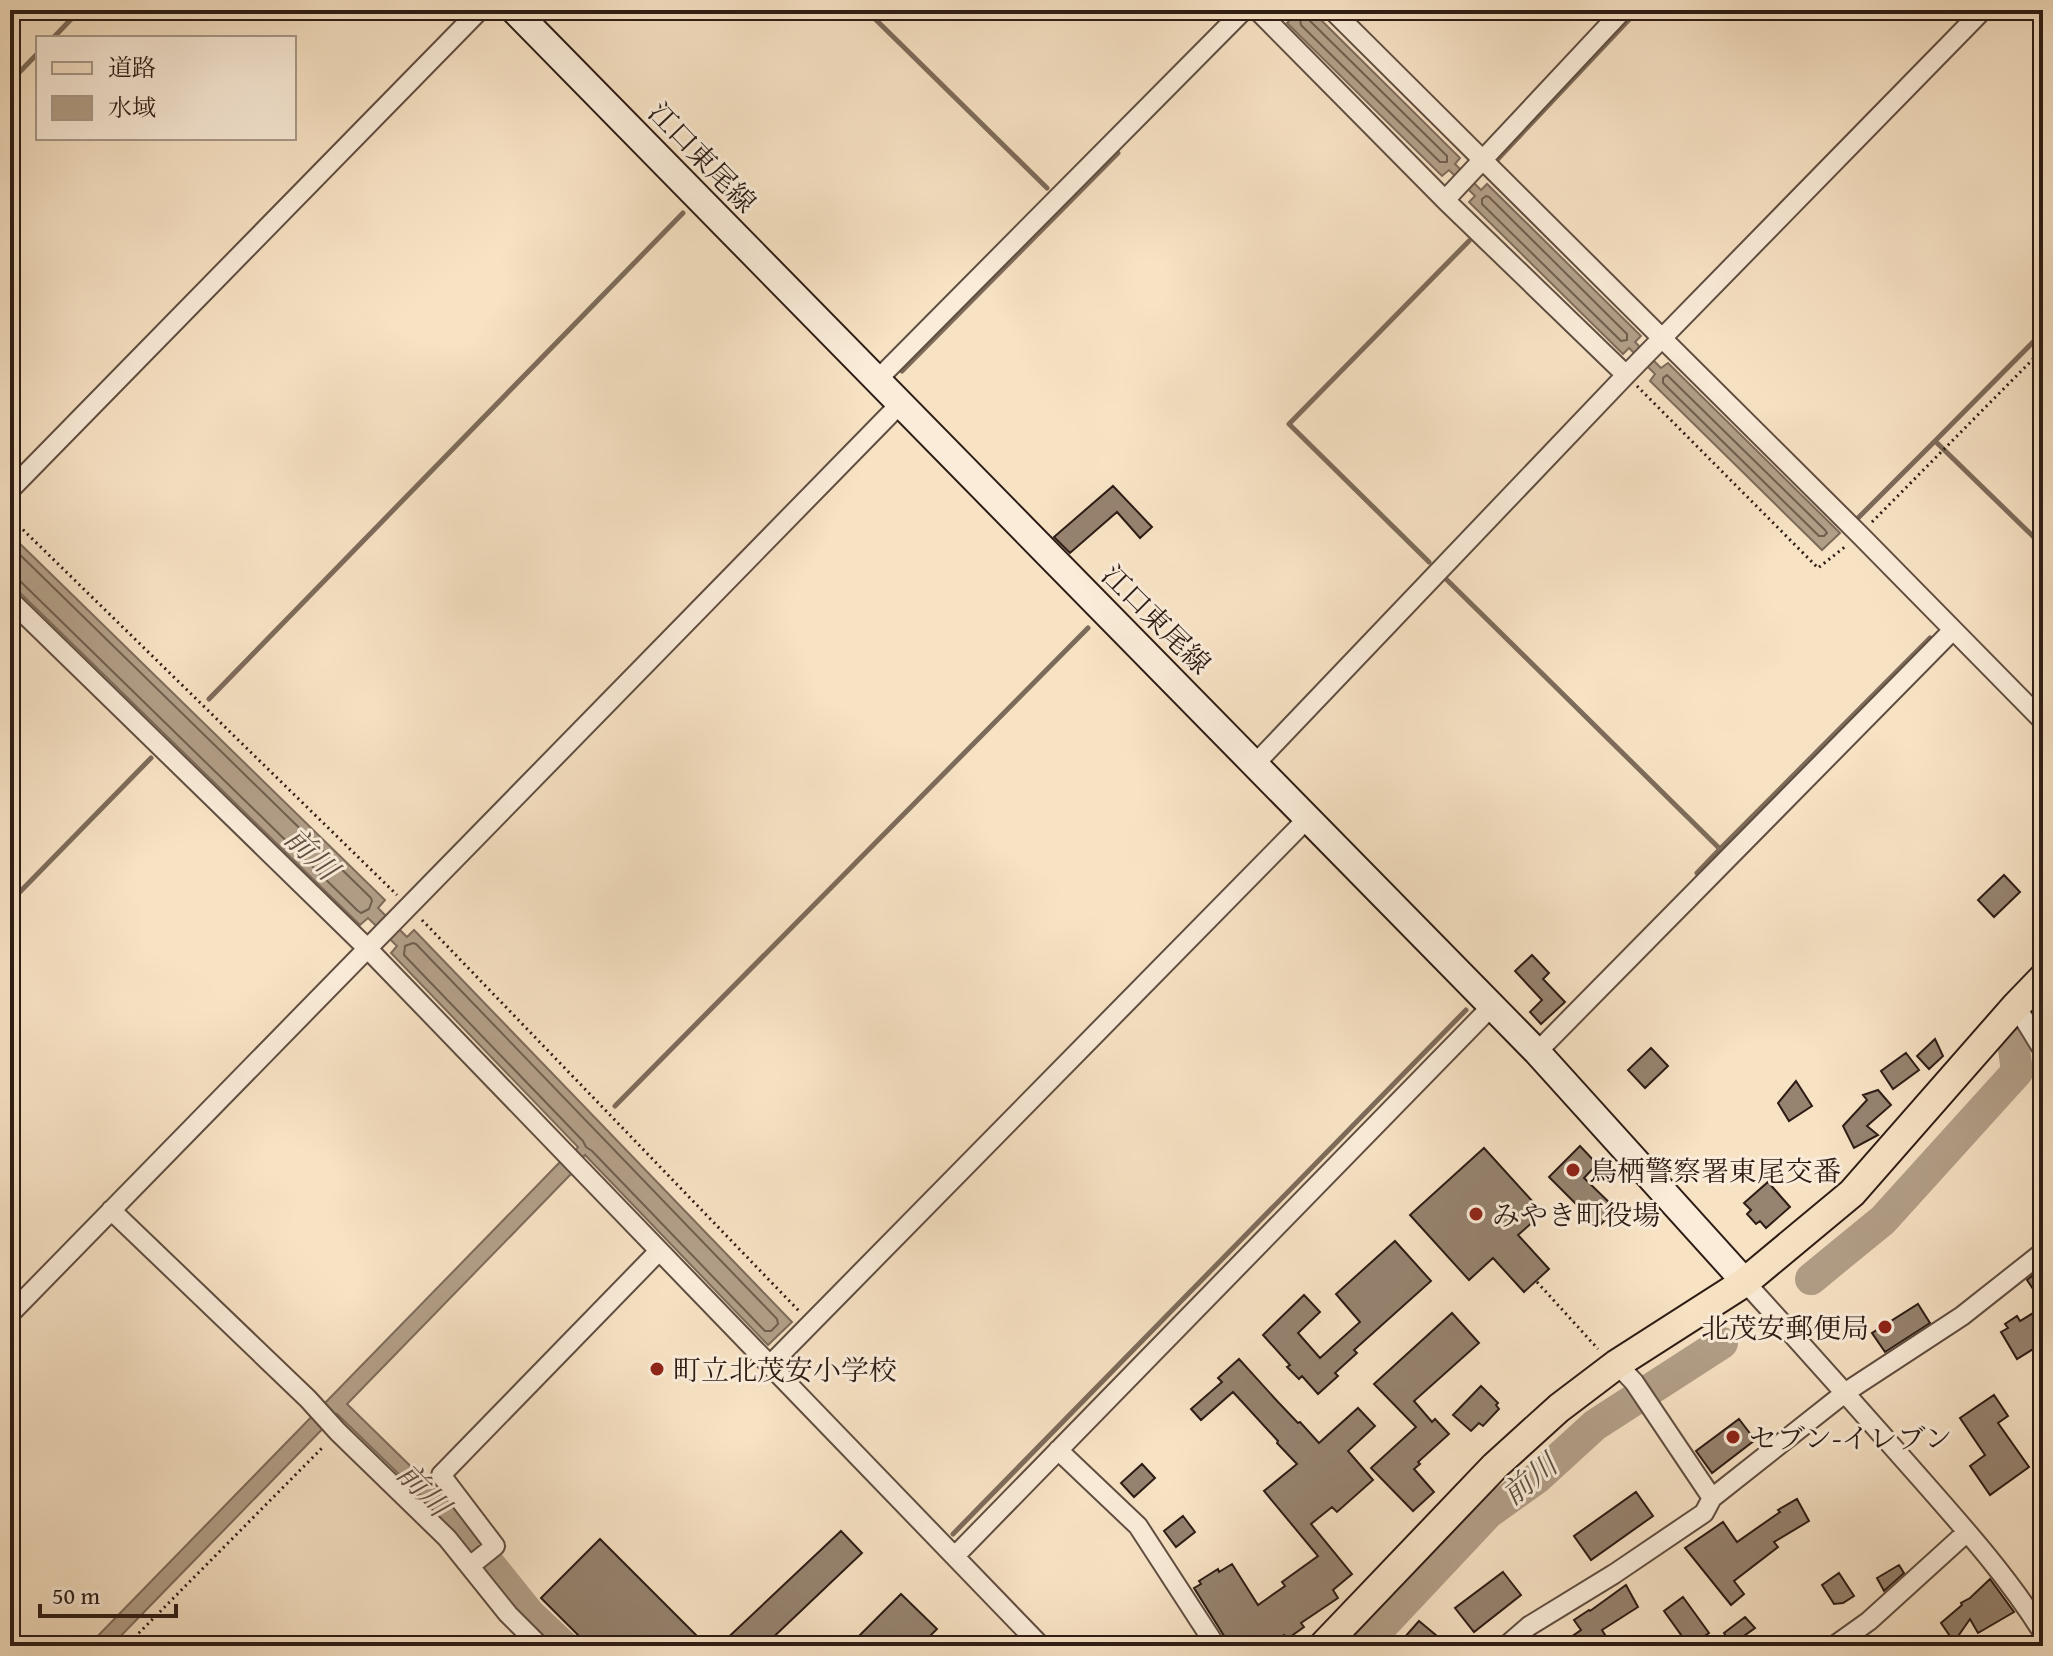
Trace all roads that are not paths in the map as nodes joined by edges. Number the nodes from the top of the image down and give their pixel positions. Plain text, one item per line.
1 (480, 10) edge
2 (514, 10) edge
3 (1244, 10) edge
4 (1332, 10) edge
5 (1623, 10) edge
6 (1983, 10) edge
7 (1267, 13) edge
8 (1482, 160) junction
9 (1445, 200) junction
10 (1644, 357) junction
11 (877, 380) junction
12 (900, 404) junction
13 (10, 490) edge
14 (10, 600) edge
15 (1953, 630) junction
16 (2043, 721) edge
17 (1255, 764) junction
18 (1308, 818) junction
19 (367, 948) junction
20 (2043, 978) edge
21 (1492, 1006) junction
22 (2024, 1018) junction
23 (2043, 1050) edge
24 (1537, 1052) junction
25 (111, 1210) junction
26 (658, 1252) junction
27 (2043, 1252) edge
28 (1745, 1282) junction
29 (10, 1314) edge
30 (770, 1365) junction
31 (1618, 1367) junction
32 (1846, 1392) junction
33 (1058, 1450) junction
34 (1712, 1498) junction
35 (1967, 1532) junction
36 (955, 1556) junction
37 (472, 1564) junction
38 (2043, 1633) edge
39 (528, 1642) edge
40 (1041, 1646) edge
41 (1216, 1646) edge
42 (1323, 1646) edge
43 (1506, 1646) edge
44 (1834, 1646) edge

1 - 13 street
2 - 11 main road, 江口東尾線
3 - 11 street
4 - 8 street
5 - 8 street
6 - 10 street
7 - 9 street
8 - 9 street
8 - 10 street
9 - 10 street
10 - 15 street
10 - 17 street
11 - 12 main road, 江口東尾線
12 - 17 main road, 江口東尾線
12 - 19 street
14 - 19 street
15 - 16 street
15 - 24 street
17 - 18 main road, 江口東尾線
18 - 21 main road, 江口東尾線
18 - 30 street
19 - 25 street
19 - 26 street
20 - 22 main road
21 - 24 main road, 江口東尾線
21 - 33 street
22 - 23 street
22 - 28 main road
24 - 28 main road, 江口東尾線
25 - 29 street
25 - 37 street
26 - 30 street
26 - 37 street
27 - 32 street
28 - 31 main road
28 - 32 street
30 - 36 street
31 - 34 street
31 - 42 main road
32 - 34 street
32 - 35 street
33 - 36 street
33 - 41 street
34 - 43 street
35 - 38 street
35 - 44 street
36 - 40 street
37 - 39 street

